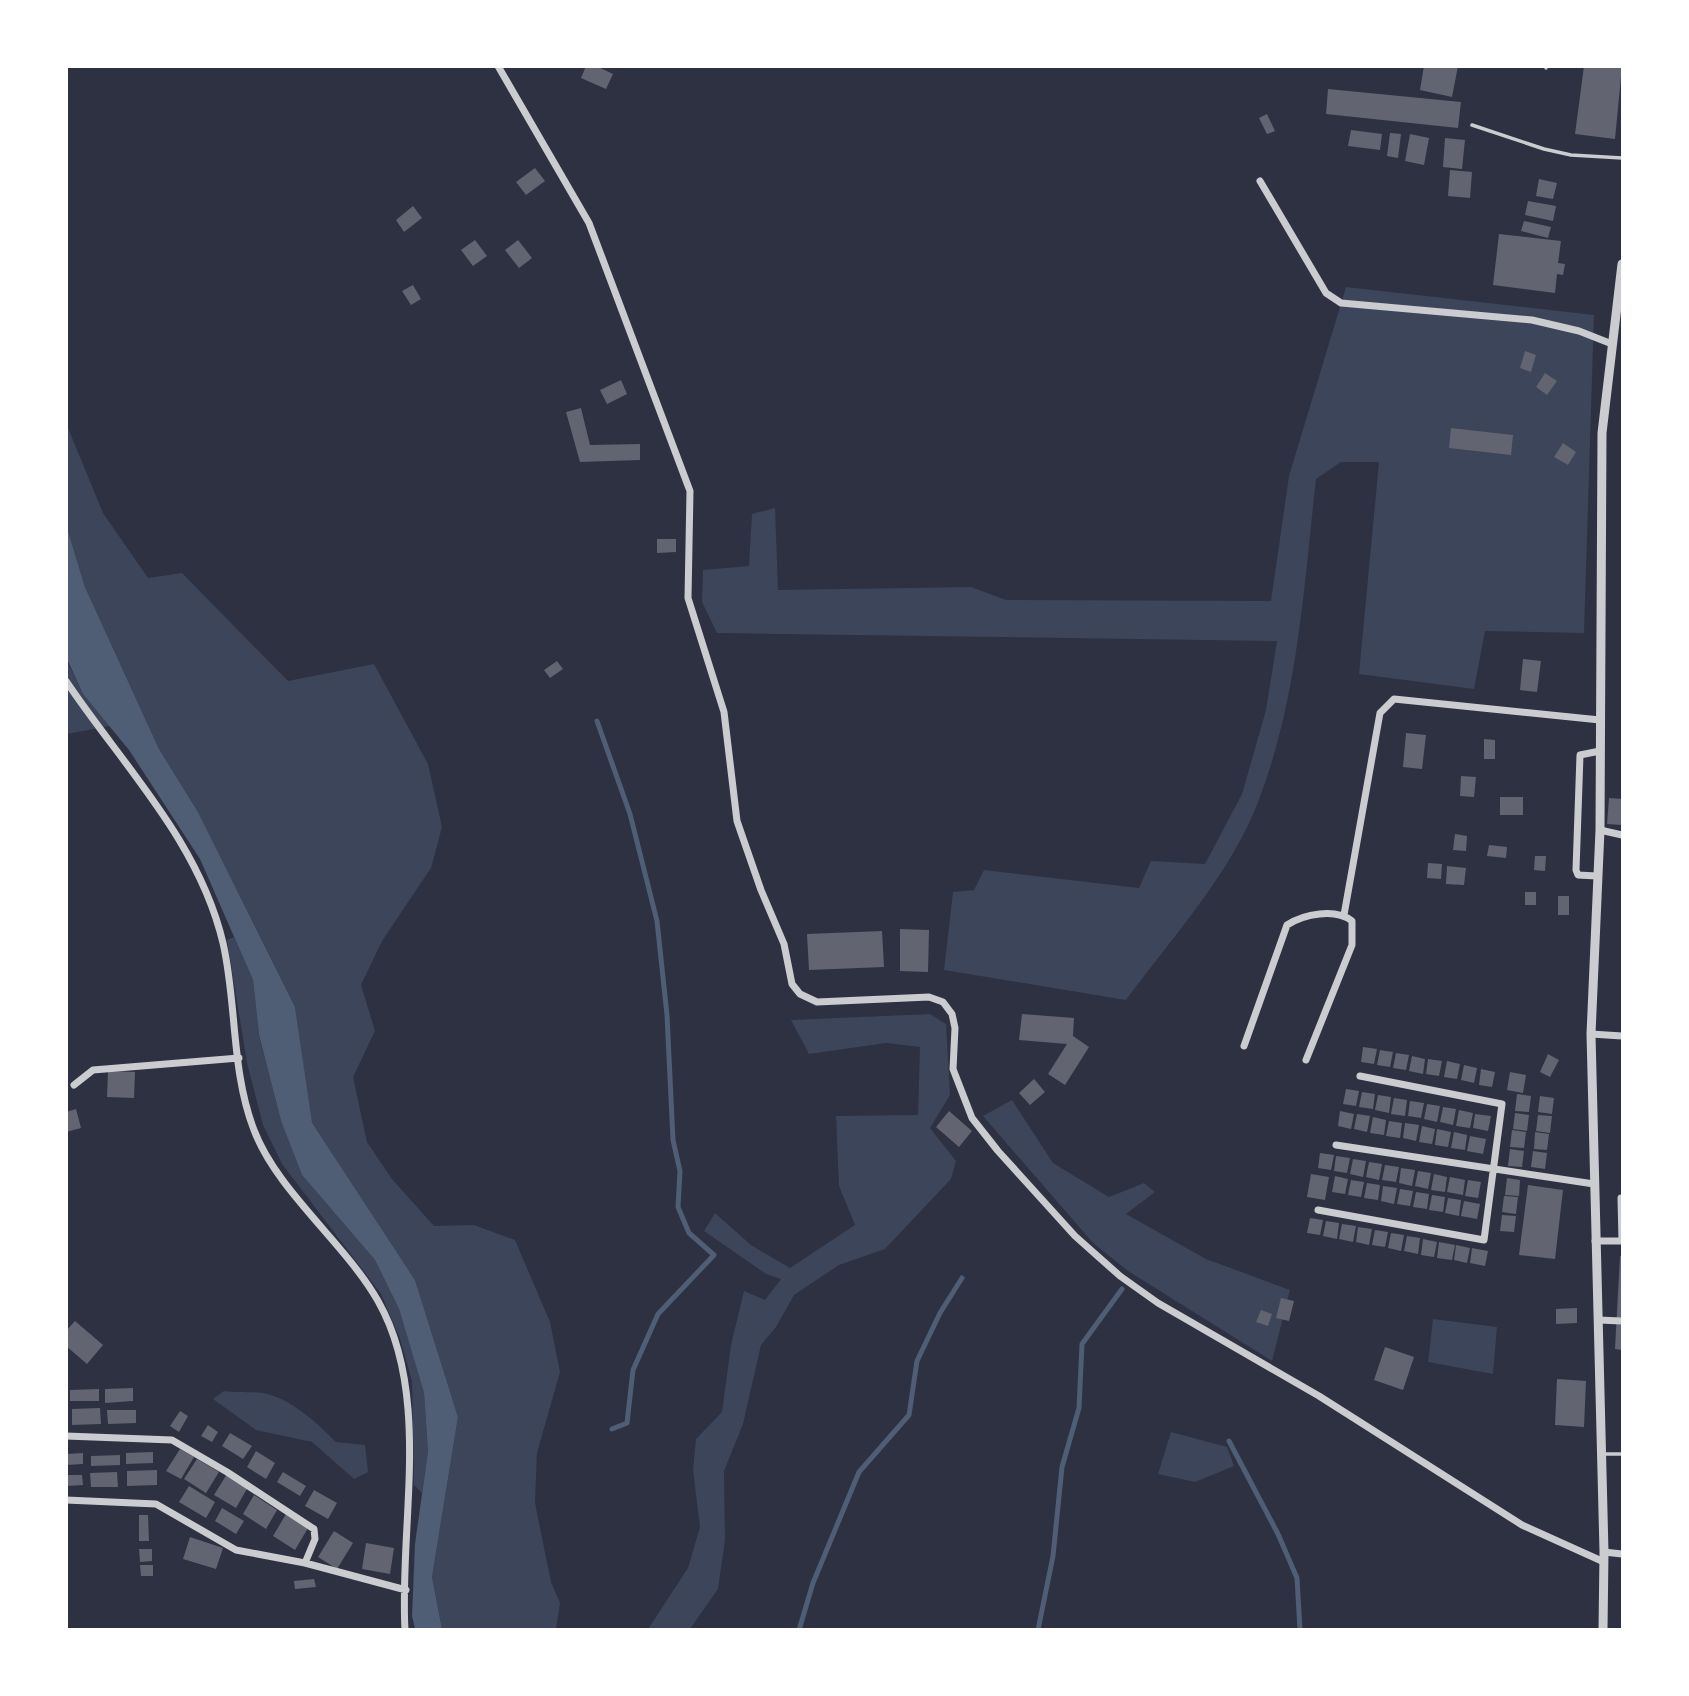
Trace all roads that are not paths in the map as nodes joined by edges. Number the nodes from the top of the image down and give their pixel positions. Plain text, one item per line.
1 (498, 66) edge
2 (1472, 125) dead end
3 (1622, 158) edge
4 (1260, 181) dead end
5 (1622, 264) edge
6 (1612, 344) junction
7 (66, 681) edge
8 (1600, 720) junction
9 (1600, 751) junction
10 (1600, 830) junction
11 (1622, 835) edge
12 (1597, 876) junction
13 (1344, 915) junction
14 (1591, 1034) junction
15 (1622, 1036) edge
16 (1244, 1046) dead end
17 (239, 1058) junction
18 (1306, 1060) dead end
19 (1360, 1076) dead end
20 (74, 1085) dead end
21 (1336, 1145) dead end
22 (1494, 1169) junction
23 (1594, 1184) junction
24 (1621, 1198) edge
25 (1318, 1210) dead end
26 (1595, 1241) junction
27 (1622, 1241) edge
28 (1598, 1320) junction
29 (1622, 1321) edge
30 (66, 1436) edge
31 (1601, 1454) junction
32 (1622, 1454) edge
33 (66, 1500) edge
34 (1622, 1554) edge
35 (1604, 1557) junction
36 (305, 1563) junction
37 (406, 1590) junction
38 (405, 1629) edge
39 (1603, 1629) edge

1 - 35 street
2 - 3 lane
4 - 6 street
5 - 6 street
6 - 8 street
7 - 17 street
8 - 9 street
8 - 13 street
9 - 10 street
9 - 12 street
10 - 11 street
10 - 12 street
12 - 14 street
13 - 16 street
13 - 18 street
14 - 15 street
14 - 23 street
17 - 20 street
17 - 37 street
19 - 22 street
21 - 22 street
22 - 23 street
22 - 25 street
23 - 26 street
24 - 27 street
26 - 27 street
26 - 28 street
28 - 29 street
28 - 31 street
30 - 36 street
31 - 32 lane
31 - 35 street
33 - 36 street
34 - 35 street
35 - 39 street
36 - 37 street
37 - 38 street

